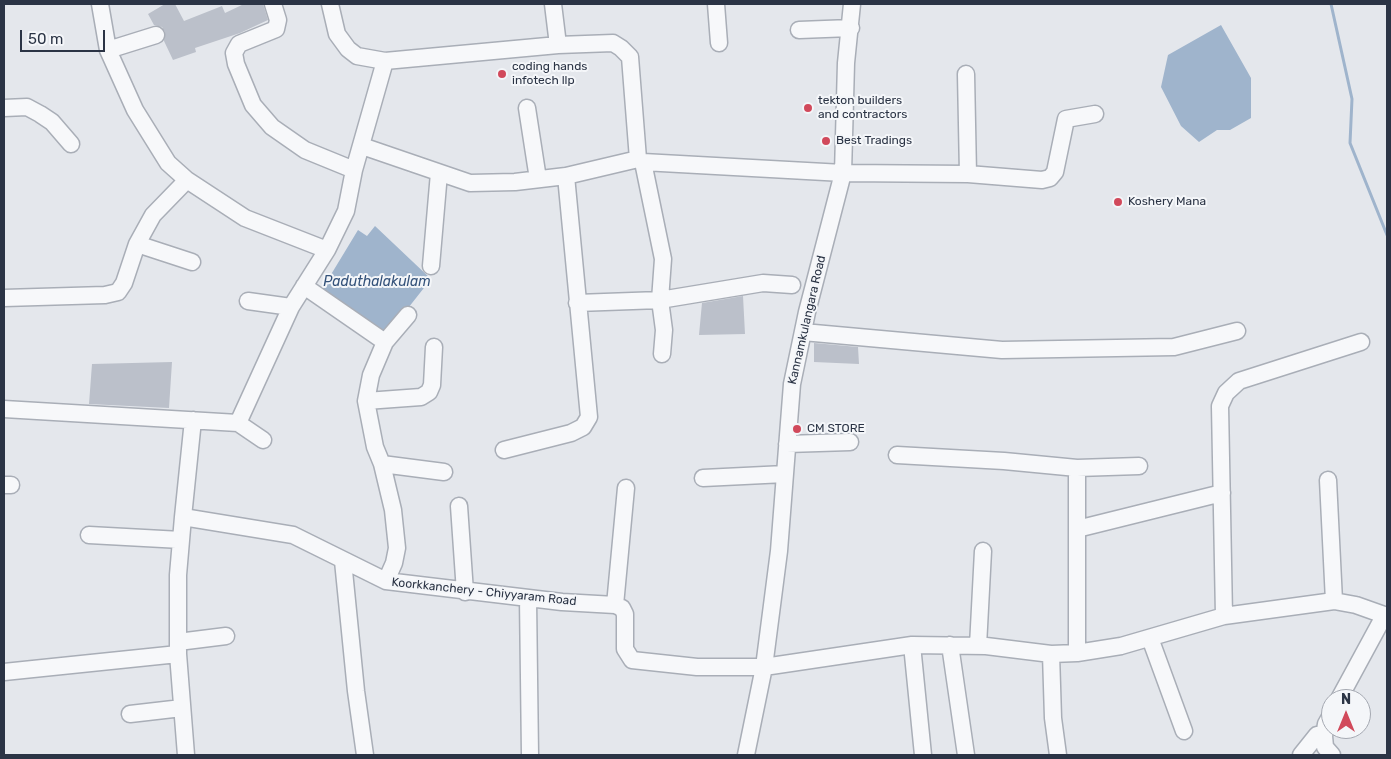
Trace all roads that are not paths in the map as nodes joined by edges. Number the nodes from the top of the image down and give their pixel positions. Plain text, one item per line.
1 (100, 4) edge
2 (274, 4) edge
3 (330, 4) edge
4 (553, 4) edge
5 (716, 4) edge
6 (852, 4) edge
7 (850, 28) junction
8 (799, 30) dead end
9 (156, 36) dead end
10 (719, 43) dead end
11 (558, 45) junction
12 (108, 50) junction
13 (385, 60) junction
14 (966, 74) dead end
15 (4, 108) edge
16 (527, 108) dead end
17 (1095, 114) dead end
18 (71, 144) dead end
19 (362, 146) junction
20 (640, 160) junction
21 (354, 170) junction
22 (439, 173) junction
23 (842, 173) junction
24 (968, 174) junction
25 (566, 176) junction
26 (538, 179) junction
27 (187, 180) junction
28 (137, 244) junction
29 (327, 250) junction
30 (192, 262) dead end
31 (431, 266) dead end
32 (792, 285) dead end
33 (304, 286) junction
34 (4, 298) edge
35 (660, 300) junction
36 (248, 301) dead end
37 (577, 303) junction
38 (290, 307) junction
39 (408, 315) dead end
40 (1237, 331) dead end
41 (803, 332) junction
42 (385, 342) junction
43 (1361, 342) dead end
44 (434, 347) dead end
45 (662, 354) dead end
46 (366, 401) junction
47 (4, 408) edge
48 (193, 420) junction
49 (238, 423) junction
50 (263, 440) dead end
51 (850, 442) dead end
52 (787, 444) junction
53 (504, 450) dead end
54 (896, 455) dead end
55 (382, 464) junction
56 (1139, 466) dead end
57 (1077, 468) junction
58 (444, 472) dead end
59 (785, 474) junction
60 (702, 478) dead end
61 (1328, 480) dead end
62 (626, 488) dead end
63 (1222, 493) junction
64 (459, 506) dead end
65 (183, 517) junction
66 (1077, 529) junction
67 (90, 535) dead end
68 (181, 540) junction
69 (982, 551) dead end
70 (343, 561) junction
71 (386, 581) junction
72 (465, 592) junction
73 (528, 599) junction
74 (1334, 601) junction
75 (615, 605) junction
76 (1224, 616) junction
77 (1386, 616) edge
78 (226, 636) dead end
79 (1150, 638) junction
80 (912, 645) junction
81 (950, 645) junction
82 (978, 646) junction
83 (178, 648) junction
84 (1077, 653) junction
85 (1051, 654) junction
86 (764, 667) junction
87 (4, 672) edge
88 (1345, 689) edge
89 (182, 708) junction
90 (130, 714) dead end
91 (1184, 731) dead end
92 (1317, 736) dead end
93 (1324, 739) edge
94 (186, 755) edge
95 (365, 755) edge
96 (530, 755) edge
97 (746, 755) edge
98 (923, 755) edge
99 (966, 755) edge
100 (1058, 755) edge
101 (1301, 755) edge
102 (1332, 755) edge

1 - 12 street
2 - 21 street
3 - 13 street
4 - 11 street
5 - 10 street
6 - 7 street, Kannamkulangara Road
7 - 8 street
7 - 23 street, Kannamkulangara Road
9 - 12 street
11 - 13 street
11 - 20 street
12 - 27 street
13 - 19 street
14 - 24 street
15 - 18 street
16 - 26 street
17 - 24 street
19 - 21 street
19 - 22 street
20 - 23 street
20 - 25 street
20 - 35 street
21 - 29 street
22 - 26 street
22 - 31 street
23 - 24 street
23 - 41 street, Kannamkulangara Road
25 - 26 street
25 - 37 street
27 - 28 street
27 - 29 street
28 - 30 street
28 - 34 street
29 - 33 street
32 - 35 street
33 - 38 street
33 - 42 street
35 - 37 street
35 - 45 street
36 - 38 street
37 - 53 street
38 - 49 street
39 - 42 street
40 - 41 street
41 - 52 street, Kannamkulangara Road
42 - 46 street
43 - 63 street
44 - 46 street
46 - 55 street
47 - 48 street
48 - 49 street
48 - 65 street
49 - 50 street
51 - 52 street
52 - 59 street, Kannamkulangara Road
54 - 57 street
55 - 58 street
55 - 71 street
56 - 57 street
57 - 66 street
59 - 60 street
59 - 86 street, Kannamkulangara Road
61 - 74 street
62 - 75 street
63 - 66 street
63 - 76 street
64 - 72 street
65 - 68 street
65 - 70 street, Koorkkanchery - Chiyyaram Road
66 - 84 street
67 - 68 street
68 - 83 street
69 - 82 street
70 - 71 street, Koorkkanchery - Chiyyaram Road
70 - 95 street
71 - 72 street, Koorkkanchery - Chiyyaram Road
72 - 73 street, Koorkkanchery - Chiyyaram Road
73 - 75 street, Koorkkanchery - Chiyyaram Road
73 - 96 street
74 - 76 street
74 - 77 street
75 - 86 street
76 - 79 street
77 - 88 street
78 - 83 street
79 - 84 street
79 - 91 street
80 - 81 street
80 - 86 street
80 - 98 street
81 - 82 street
81 - 99 street
82 - 85 street
83 - 87 street
83 - 89 street
84 - 85 street
85 - 100 street
86 - 97 street, Kannamkulangara Road
89 - 90 street
89 - 94 street
92 - 101 street
93 - 102 street

